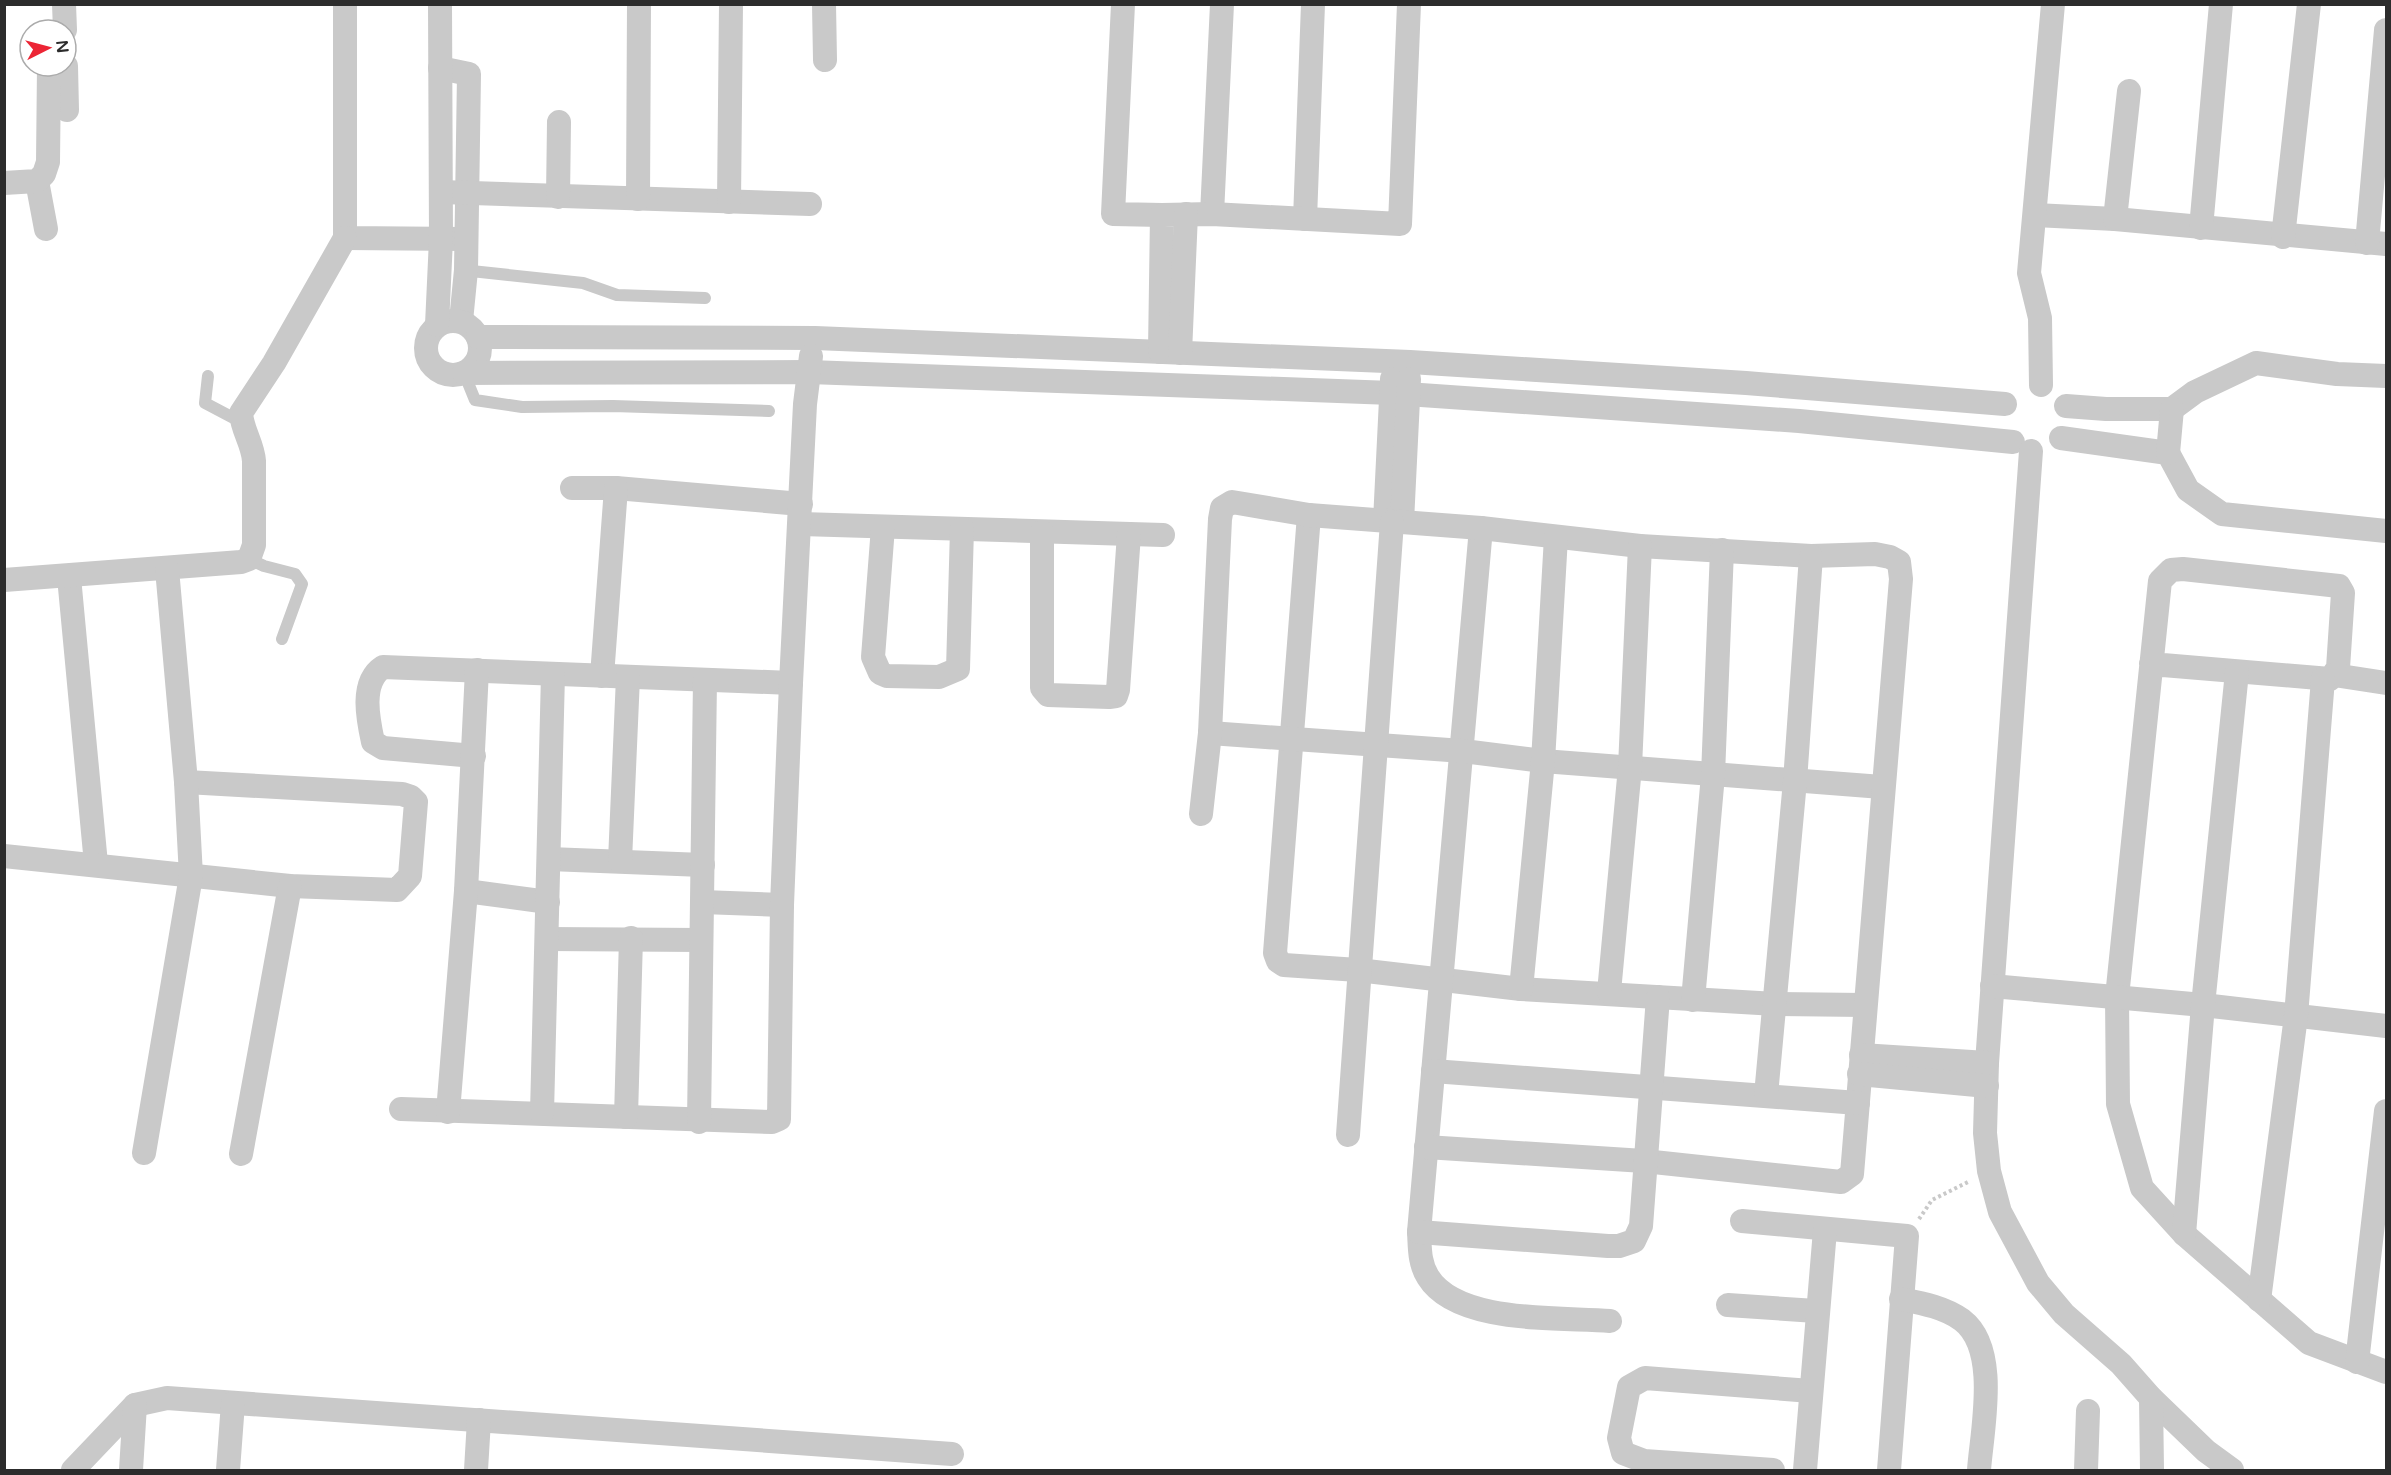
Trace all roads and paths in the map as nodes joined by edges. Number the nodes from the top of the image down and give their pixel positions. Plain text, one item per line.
1 (345, 4) edge
2 (440, 4) edge
3 (639, 4) edge
4 (731, 4) edge
5 (824, 4) edge
6 (1123, 4) edge
7 (1222, 4) edge
8 (1313, 4) edge
9 (1409, 4) edge
10 (2053, 4) edge
11 (2221, 4) edge
12 (2308, 4) edge
13 (2386, 30) edge
14 (825, 60) dead end
15 (440, 68) junction
16 (49, 78) edge
17 (66, 78) edge
18 (2129, 91) dead end
19 (67, 110) dead end
20 (559, 122) dead end
21 (37, 181) junction
22 (4, 183) edge
23 (441, 192) junction
24 (466, 193) junction
25 (558, 196) junction
26 (638, 199) junction
27 (729, 202) junction
28 (810, 204) dead end
29 (1186, 214) junction
30 (1212, 214) junction
31 (1162, 215) junction
32 (2035, 215) junction
33 (1305, 219) junction
34 (2115, 219) junction
35 (2201, 228) junction
36 (46, 230) dead end
37 (2283, 237) junction
38 (345, 238) junction
39 (441, 239) junction
40 (465, 239) junction
41 (2377, 244) edge
42 (466, 270) junction
43 (439, 271) junction
44 (705, 298) dead end
45 (437, 325) junction
46 (469, 329) junction
47 (633, 337) junction
48 (814, 338) junction
49 (1170, 352) junction
50 (1402, 362) junction
51 (809, 372) junction
52 (633, 373) junction
53 (464, 374) junction
54 (208, 376) dead end
55 (2386, 376) edge
56 (2041, 385) junction
57 (1400, 394) junction
58 (2005, 404) junction
59 (2066, 406) junction
60 (2172, 410) junction
61 (769, 411) dead end
62 (241, 422) junction
63 (2061, 438) junction
64 (2022, 446) junction
65 (2168, 453) junction
66 (572, 488) dead end
67 (616, 488) junction
68 (801, 514) junction
69 (1309, 515) junction
70 (1393, 522) junction
71 (883, 527) junction
72 (1481, 528) junction
73 (962, 529) junction
74 (2386, 531) edge
75 (1042, 532) junction
76 (1130, 534) junction
77 (1163, 535) dead end
78 (1556, 537) junction
79 (1640, 546) junction
80 (1722, 550) junction
81 (1811, 556) junction
82 (249, 559) junction
83 (167, 569) junction
84 (69, 577) junction
85 (4, 580) edge
86 (282, 639) dead end
87 (2151, 664) junction
88 (477, 670) junction
89 (2237, 672) junction
90 (553, 674) junction
91 (602, 676) junction
92 (628, 676) junction
93 (2329, 677) junction
94 (705, 680) junction
95 (791, 683) junction
96 (2386, 683) edge
97 (1210, 733) junction
98 (1290, 740) junction
99 (1374, 744) junction
100 (1463, 751) junction
101 (474, 756) junction
102 (1543, 761) junction
103 (1630, 767) junction
104 (1713, 775) junction
105 (1795, 781) junction
106 (186, 782) junction
107 (1882, 787) junction
108 (1201, 814) dead end
109 (4, 856) edge
110 (549, 859) junction
111 (620, 861) junction
112 (96, 864) junction
113 (702, 865) junction
114 (190, 876) junction
115 (290, 886) junction
116 (466, 891) junction
117 (548, 902) junction
118 (702, 902) junction
119 (782, 905) junction
120 (631, 938) junction
121 (547, 939) junction
122 (701, 940) junction
123 (1358, 970) junction
124 (1443, 980) junction
125 (1992, 986) junction
126 (1521, 989) junction
127 (1609, 993) junction
128 (1658, 997) junction
129 (2118, 997) junction
130 (1693, 1000) junction
131 (1776, 1004) junction
132 (1864, 1005) junction
133 (2203, 1005) junction
134 (2296, 1016) junction
135 (2386, 1026) edge
136 (1860, 1065) junction
137 (1433, 1071) junction
138 (1987, 1074) junction
139 (1652, 1085) junction
140 (1766, 1095) junction
141 (1858, 1103) junction
142 (401, 1109) dead end
143 (2386, 1110) edge
144 (448, 1112) junction
145 (542, 1113) junction
146 (626, 1117) junction
147 (699, 1122) junction
148 (1348, 1135) dead end
149 (1426, 1148) junction
150 (144, 1153) dead end
151 (241, 1154) dead end
152 (1644, 1161) junction
153 (1989, 1171) junction
154 (1742, 1221) dead end
155 (1825, 1230) junction
156 (1419, 1232) junction
157 (2184, 1234) junction
158 (1907, 1236) junction
159 (1901, 1299) junction
160 (2259, 1300) junction
161 (1728, 1305) dead end
162 (1816, 1311) junction
163 (1610, 1321) dead end
164 (2357, 1362) junction
165 (2386, 1372) edge
166 (1811, 1391) junction
167 (2151, 1398) junction
168 (233, 1403) junction
169 (135, 1405) junction
170 (2088, 1411) dead end
171 (479, 1420) junction
172 (952, 1454) dead end
173 (73, 1470) edge
174 (131, 1470) edge
175 (228, 1470) edge
176 (476, 1470) edge
177 (1773, 1470) edge
178 (1805, 1470) edge
179 (1889, 1470) edge
180 (1979, 1470) edge
181 (2086, 1470) edge
182 (2152, 1470) edge
183 (2232, 1470) edge

1 - 38 street
2 - 15 street
3 - 26 street
4 - 27 street
5 - 14 street
6 - 31 street
7 - 30 street
8 - 33 street
9 - 33 street
10 - 32 street
11 - 35 street
12 - 37 street
13 - 41 street
15 - 23 street
15 - 24 street
16 - 21 street
17 - 19 street
18 - 34 street
20 - 25 street
21 - 22 street
21 - 36 street
23 - 24 street
23 - 39 street
24 - 25 street
24 - 40 street
25 - 26 street
26 - 27 street
27 - 28 street
29 - 30 street
29 - 31 street
29 - 49 street
30 - 33 street
31 - 49 street
32 - 34 street
32 - 56 street
34 - 35 street
35 - 37 street
37 - 41 street
38 - 39 street
38 - 62 street
39 - 40 street
39 - 43 street
40 - 42 street
42 - 43 lane
42 - 44 lane
42 - 46 street
43 - 45 street
45 - 46 street
45 - 53 street
46 - 47 street
46 - 53 street
47 - 48 street
47 - 52 street
48 - 49 street
48 - 51 street
49 - 50 street
50 - 57 street
50 - 58 street
51 - 52 street
51 - 57 street
51 - 68 street
52 - 53 street
53 - 61 lane
54 - 62 lane
55 - 60 street
56 - 58 street
56 - 59 street
57 - 64 street
57 - 70 street
58 - 64 street
59 - 60 street
59 - 63 street
60 - 65 street
62 - 82 street
63 - 64 street
63 - 65 street
64 - 125 street
65 - 74 street
66 - 67 street
67 - 68 street
67 - 91 street
68 - 71 street
68 - 95 street
69 - 70 street
69 - 97 street
69 - 98 street
70 - 72 street
70 - 99 street
71 - 73 street
71 - 73 street
72 - 78 street
72 - 100 street
73 - 75 street
75 - 76 street
75 - 76 street
76 - 77 street
78 - 79 street
78 - 102 street
79 - 80 street
79 - 103 street
80 - 81 street
80 - 104 street
81 - 105 street
81 - 107 street
82 - 83 street
82 - 86 lane
83 - 84 street
83 - 106 street
84 - 85 street
84 - 112 street
87 - 89 street
87 - 93 street
87 - 129 street
88 - 90 street
88 - 101 street
88 - 101 street
89 - 93 street
89 - 133 street
90 - 91 street
90 - 110 street
91 - 92 street
92 - 94 street
92 - 111 street
93 - 96 street
93 - 134 street
94 - 95 street
94 - 113 street
95 - 119 street
97 - 98 street
97 - 108 street
98 - 99 street
98 - 123 street
99 - 100 street
99 - 123 street
100 - 102 street
100 - 124 street
101 - 116 street
102 - 103 street
102 - 126 street
103 - 104 street
103 - 127 street
104 - 105 street
104 - 130 street
105 - 107 street
105 - 131 street
106 - 114 street
106 - 115 street
107 - 132 street
109 - 112 street
110 - 111 street
110 - 117 street
111 - 113 street
112 - 114 street
113 - 118 street
114 - 115 street
114 - 150 street
115 - 151 street
116 - 117 street
116 - 144 street
117 - 121 street
118 - 119 street
118 - 122 street
119 - 147 street
120 - 121 street
120 - 122 street
120 - 146 street
121 - 145 street
122 - 147 street
123 - 124 street
123 - 148 street
124 - 126 street
124 - 137 street
125 - 129 street
125 - 138 street
126 - 127 street
127 - 128 street
128 - 130 street
128 - 139 street
129 - 133 street
129 - 157 street
130 - 131 street
131 - 132 street
131 - 140 street
132 - 136 street
133 - 134 street
133 - 157 street
134 - 135 street
134 - 160 street
136 - 138 street
136 - 141 street
137 - 139 street
137 - 149 street
138 - 153 street
139 - 140 street
139 - 152 street
140 - 141 street
141 - 152 street
142 - 144 street
143 - 164 street
144 - 145 street
145 - 146 street
146 - 147 street
149 - 152 street
149 - 156 street
152 - 156 street
153 - 158 path
153 - 167 street
154 - 155 street
155 - 158 street
155 - 162 street
156 - 163 street
157 - 160 street
158 - 159 street
159 - 179 street
159 - 180 street
160 - 164 street
161 - 162 street
162 - 166 street
164 - 165 street
166 - 177 street
166 - 178 street
167 - 182 street
167 - 183 street
168 - 169 street
168 - 171 street
168 - 175 street
169 - 173 street
169 - 174 street
170 - 181 street
171 - 172 street
171 - 176 street

